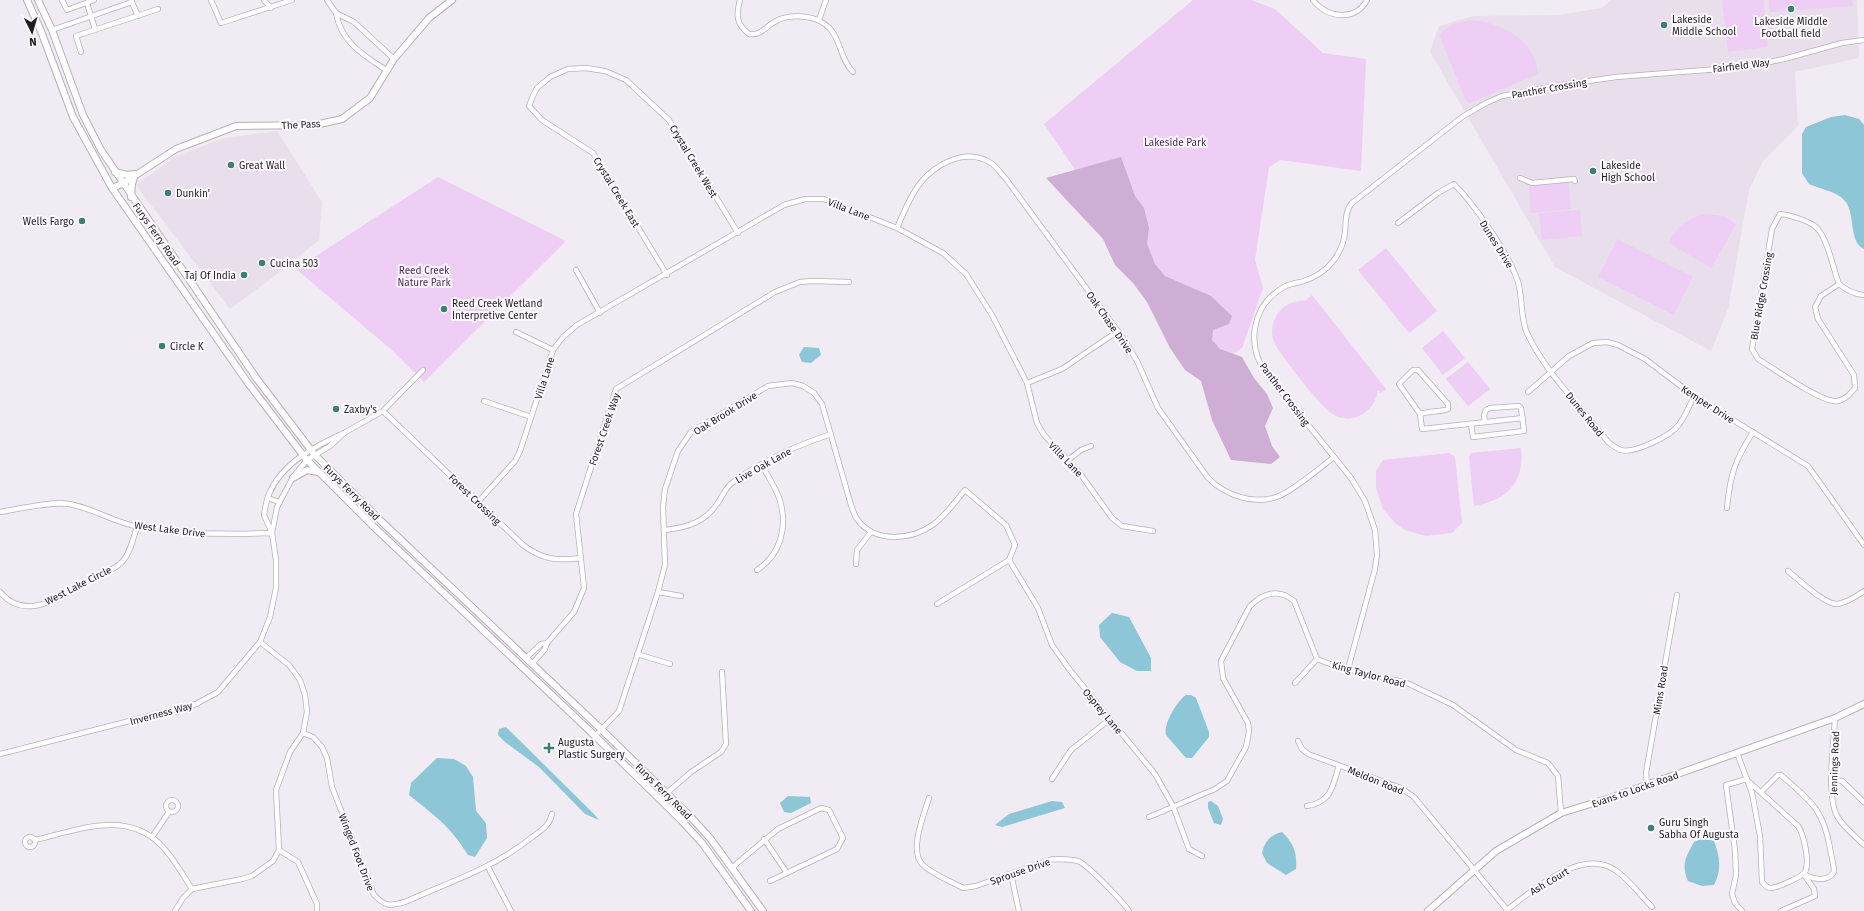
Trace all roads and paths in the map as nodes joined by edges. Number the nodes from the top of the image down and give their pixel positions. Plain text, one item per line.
1 (27, 0) edge
2 (38, 0) edge
3 (62, 0) edge
4 (94, 0) edge
5 (211, 0) edge
6 (264, 0) edge
7 (292, 0) edge
8 (327, 0) edge
9 (452, 0) edge
10 (740, 0) edge
11 (826, 0) edge
12 (1313, 0) edge
13 (1368, 0) edge
14 (131, 1) edge
15 (87, 3) junction
16 (272, 8) junction
17 (158, 9) dead end
18 (336, 13) junction
19 (91, 16) junction
20 (138, 16) junction
21 (819, 20) junction
22 (52, 30) junction
23 (95, 30) junction
24 (1864, 40) edge
25 (81, 52) dead end
26 (394, 59) junction
27 (386, 70) junction
28 (853, 72) dead end
29 (1616, 77) joint
30 (537, 88) joint
31 (114, 171) junction
32 (135, 174) junction
33 (1520, 178) dead end
34 (1575, 181) dead end
35 (122, 184) junction
36 (112, 188) junction
37 (131, 197) junction
38 (1398, 223) dead end
39 (897, 228) junction
40 (738, 233) junction
41 (576, 270) dead end
42 (667, 275) junction
43 (849, 282) dead end
44 (1839, 284) junction
45 (1864, 295) edge
46 (600, 313) junction
47 (216, 320) junction
48 (208, 325) junction
49 (1118, 330) junction
50 (516, 332) dead end
51 (553, 350) junction
52 (423, 370) dead end
53 (1551, 372) junction
54 (1027, 383) junction
55 (1528, 392) dead end
56 (1694, 396) junction
57 (484, 401) dead end
58 (383, 411) junction
59 (1420, 414) junction
60 (531, 417) junction
61 (1523, 418) junction
62 (1485, 422) junction
63 (1471, 424) junction
64 (1753, 432) junction
65 (831, 434) junction
66 (1091, 446) dead end
67 (313, 453) junction
68 (1334, 457) junction
69 (305, 458) junction
70 (1068, 460) junction
71 (762, 465) junction
72 (320, 473) junction
73 (293, 478) junction
74 (268, 498) junction
75 (279, 502) junction
76 (478, 502) junction
77 (1727, 508) dead end
78 (0, 512) edge
79 (136, 527) junction
80 (665, 530) junction
81 (1153, 531) dead end
82 (871, 532) junction
83 (272, 533) junction
84 (1864, 545) edge
85 (581, 558) junction
86 (1009, 560) junction
87 (856, 564) dead end
88 (757, 570) dead end
89 (1788, 571) dead end
90 (1864, 591) edge
91 (0, 592) edge
92 (658, 592) junction
93 (1677, 595) dead end
94 (681, 596) dead end
95 (937, 604) dead end
96 (260, 642) junction
97 (547, 643) junction
98 (637, 654) junction
99 (526, 658) junction
100 (1317, 659) junction
101 (532, 664) junction
102 (670, 664) dead end
103 (1348, 669) junction
104 (722, 672) dead end
105 (1295, 683) dead end
106 (1864, 704) edge
107 (1835, 718) junction
108 (1110, 719) junction
109 (602, 730) junction
110 (303, 733) junction
111 (595, 736) junction
112 (1298, 741) dead end
113 (1737, 753) junction
114 (0, 754) edge
115 (1339, 766) junction
116 (1052, 779) dead end
117 (1748, 780) junction
118 (1832, 780) junction
119 (1647, 785) junction
120 (1761, 792) junction
121 (667, 793) junction
122 (929, 798) dead end
123 (1864, 802) edge
124 (1173, 806) junction
125 (1307, 806) dead end
126 (169, 812) dead end
127 (1561, 813) junction
128 (552, 814) dead end
129 (1149, 817) dead end
130 (152, 838) junction
131 (764, 839) junction
132 (35, 840) dead end
133 (1864, 845) edge
134 (279, 850) junction
135 (1202, 856) dead end
136 (488, 867) junction
137 (733, 869) junction
138 (1475, 870) junction
139 (787, 873) junction
140 (1011, 874) junction
141 (1804, 874) junction
142 (770, 881) dead end
143 (192, 889) junction
144 (1652, 907) dead end
145 (1507, 910) edge
146 (175, 911) edge
147 (317, 911) edge
148 (511, 911) edge
149 (751, 911) edge
150 (763, 911) edge
151 (1019, 911) edge
152 (1129, 911) edge
153 (1428, 911) edge
154 (1742, 911) edge
155 (1781, 911) edge

1 - 36 main road, Furys Ferry Road
2 - 22 main road, Furys Ferry Road
3 - 15 street
4 - 15 street
5 - 16 street
6 - 16 street
7 - 16 street
8 - 18 street
9 - 26 main road, The Pass
10 - 21 street
11 - 21 street
12 - 13 street
14 - 19 street
14 - 20 street
15 - 19 street
17 - 20 street
18 - 26 street
18 - 27 street
19 - 22 street
19 - 23 street
20 - 23 street
21 - 28 street
22 - 31 main road, Furys Ferry Road
23 - 25 street
24 - 29 street, Fairfield Way
26 - 27 main road, The Pass
27 - 32 main road, The Pass
29 - 68 street, Panther Crossing
30 - 40 street, Crystal Creek West
30 - 42 street, Crystal Creek East
31 - 32 main road
31 - 35 main road, Furys Ferry Road
32 - 35 main road, The Pass
32 - 37 main road
33 - 34 street
35 - 36 main road, The Pass
35 - 37 main road, Furys Ferry Road
36 - 48 main road, Furys Ferry Road
37 - 47 main road, Furys Ferry Road
38 - 53 street, Dunes Drive
39 - 40 street, Villa Lane
39 - 49 street, Oak Chase Drive
39 - 54 street, Villa Lane
40 - 42 street, Villa Lane
41 - 46 street
42 - 46 street, Villa Lane
43 - 85 street, Forest Creek Way
44 - 44 street, Blue Ridge Crossing
44 - 45 street
46 - 51 street, Villa Lane
47 - 48 main road
47 - 67 main road, Furys Ferry Road
48 - 69 main road, Furys Ferry Road
49 - 54 street
49 - 68 street, Oak Chase Drive
50 - 51 street
51 - 60 street, Villa Lane
52 - 58 street, Inverness Way
53 - 55 street, Kemper Drive
53 - 56 street, Kemper Drive
53 - 56 street, Dunes Road
54 - 70 street, Villa Lane
56 - 64 street, Kemper Drive
57 - 60 street
58 - 67 street, Inverness Way
58 - 76 street, Forest Crossing
59 - 59 street
59 - 63 street
60 - 76 street, Villa Lane
61 - 62 street
61 - 62 street
61 - 63 street
62 - 63 street
64 - 77 street
64 - 84 street, Kemper Drive
65 - 71 street, Live Oak Lane
65 - 80 street, Oak Brook Drive
65 - 82 street, Oak Brook Drive
66 - 70 street
67 - 69 street, Inverness Way
67 - 99 main road, Furys Ferry Road
68 - 103 street, Panther Crossing
69 - 72 main road, Furys Ferry Road
69 - 73 street, Inverness Way
69 - 74 street, Inverness Way
70 - 81 street, Villa Lane
71 - 80 street, Live Oak Lane
71 - 88 street
72 - 73 main road
72 - 111 main road, Furys Ferry Road
73 - 75 street, Inverness Way
74 - 75 street
74 - 83 street, Inverness Way
75 - 83 street, Inverness Way
76 - 85 street, Forest Crossing
78 - 79 street, West Lake Drive
79 - 83 street, West Lake Drive
79 - 91 street, West Lake Circle
80 - 92 street, Oak Brook Drive
82 - 86 street, Oak Brook Drive
82 - 87 street
83 - 96 street, Inverness Way
85 - 97 street, Forest Creek Way
86 - 95 street
86 - 108 street, Osprey Lane
89 - 90 street
92 - 94 street
92 - 98 street, Oak Brook Drive
93 - 119 street, Mims Road
96 - 110 street
96 - 114 street, Inverness Way
97 - 99 street, Forest Creek Way
97 - 101 street, Forest Creek Way
98 - 102 street
98 - 109 street, Oak Brook Drive
99 - 101 main road, Furys Ferry Road
100 - 103 street, King Taylor Road
100 - 105 street
100 - 124 street
101 - 109 main road, Furys Ferry Road
103 - 127 street, King Taylor Road
104 - 121 street
106 - 107 main road, Evans to Locks Road
107 - 113 main road, Evans to Locks Road
107 - 118 street, Jennings Road
108 - 116 street
108 - 124 street, Osprey Lane
109 - 111 street, Oak Brook Drive
109 - 121 main road, Furys Ferry Road
110 - 134 street
110 - 136 street, Winged Foot Drive
111 - 149 main road, Furys Ferry Road
112 - 115 street, Meldon Road
113 - 117 street
113 - 119 main road, Evans to Locks Road
115 - 125 street
115 - 138 street, Meldon Road
117 - 120 street
117 - 141 street
117 - 154 street
118 - 123 street
118 - 133 street, Jennings Road
119 - 127 main road, Evans to Locks Road
120 - 141 street
120 - 141 street
121 - 137 main road, Furys Ferry Road
122 - 140 street, Sprouse Drive
124 - 129 street
124 - 135 street, Osprey Lane
126 - 130 street
127 - 138 main road, Evans to Locks Road
128 - 136 street, Winged Foot Drive
130 - 132 street
130 - 143 street
131 - 137 street
131 - 139 street
131 - 139 street
134 - 143 street
134 - 147 street
136 - 148 street
137 - 150 main road, Furys Ferry Road
138 - 145 street, Meldon Road
138 - 153 main road, Evans to Locks Road
139 - 142 street
140 - 151 street
140 - 152 street, Sprouse Drive
141 - 155 street
143 - 146 street
144 - 145 street, Ash Court

